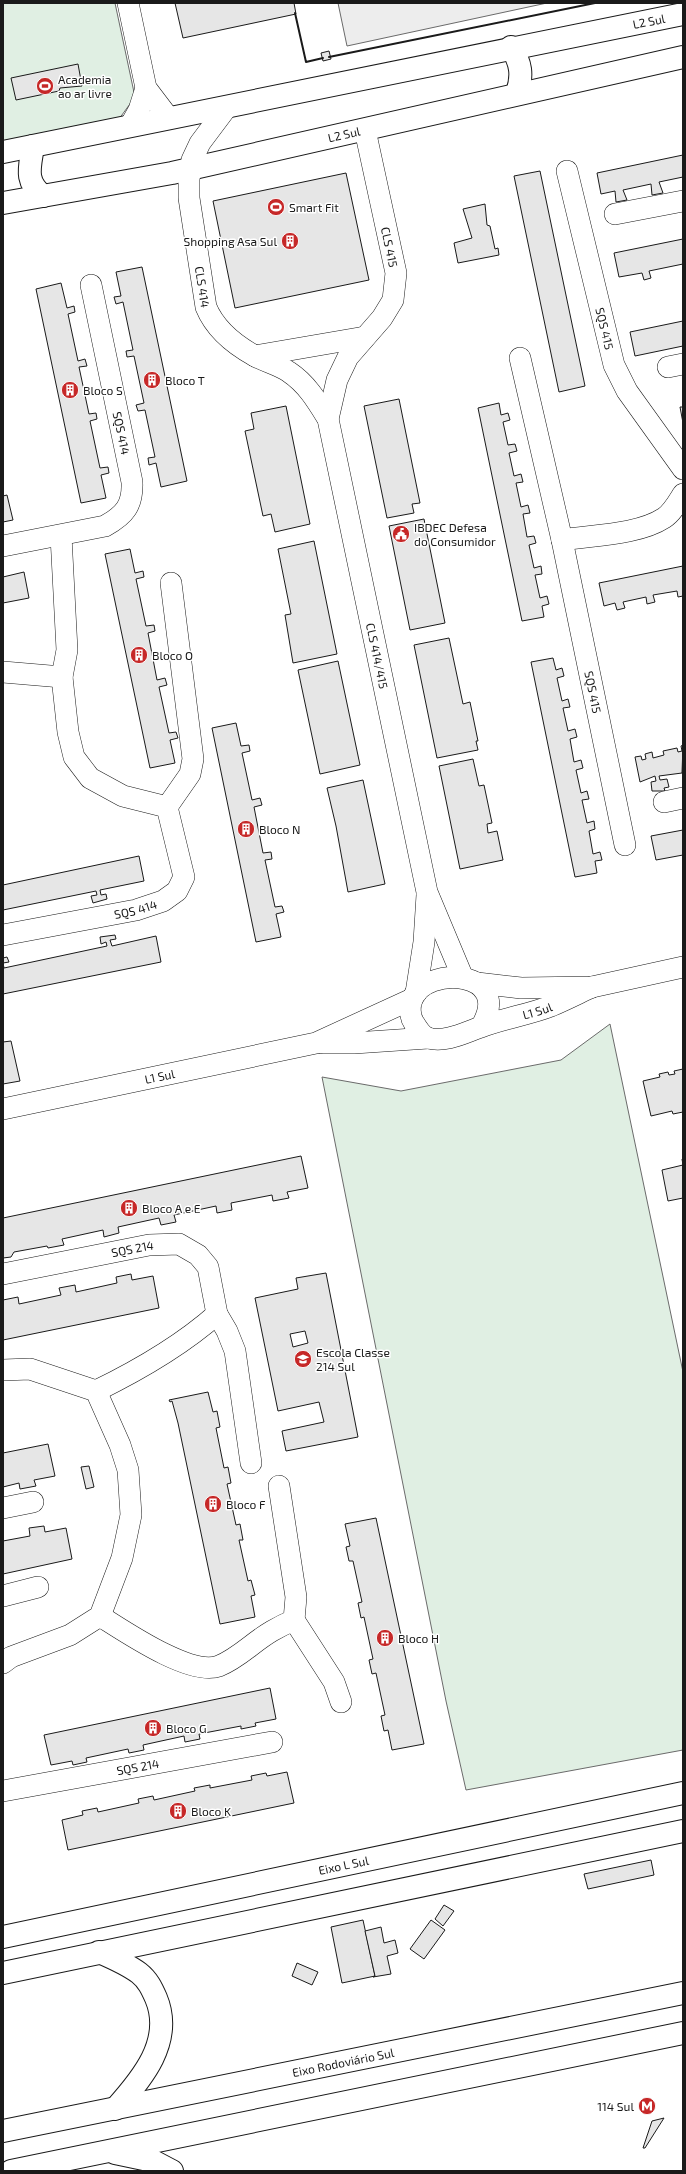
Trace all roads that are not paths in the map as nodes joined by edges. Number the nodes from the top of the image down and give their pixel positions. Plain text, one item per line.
1 (128, 3) edge
2 (683, 14) edge
3 (511, 47) junction
4 (683, 57) edge
5 (146, 88) junction
6 (517, 93) junction
7 (226, 107) junction
8 (168, 117) junction
9 (130, 126) junction
10 (365, 130) junction
11 (33, 146) junction
12 (3, 152) edge
13 (190, 169) junction
14 (567, 171) dead end
15 (42, 196) junction
16 (683, 201) edge
17 (3, 203) edge
18 (615, 214) dead end
19 (91, 285) dead end
20 (365, 337) junction
21 (254, 356) junction
22 (520, 358) dead end
23 (328, 419) junction
24 (683, 468) edge
25 (683, 494) edge
26 (60, 536) junction
27 (562, 540) junction
28 (3, 546) edge
29 (171, 583) dead end
30 (3, 672) edge
31 (62, 677) junction
32 (167, 807) junction
33 (625, 845) dead end
34 (428, 892) junction
35 (3, 935) edge
36 (683, 966) edge
37 (470, 980) junction
38 (592, 987) junction
39 (414, 996) junction
40 (481, 1027) junction
41 (428, 1038) junction
42 (316, 1043) junction
43 (3, 1109) edge
44 (3, 1274) edge
45 (217, 1314) junction
46 (3, 1370) edge
47 (96, 1392) junction
48 (251, 1463) dead end
49 (279, 1486) dead end
50 (33, 1502) dead end
51 (3, 1508) edge
52 (38, 1587) dead end
53 (3, 1596) edge
54 (100, 1616) junction
55 (294, 1620) junction
56 (6, 1658) edge
57 (341, 1702) dead end
58 (272, 1742) dead end
59 (3, 1791) edge
60 (683, 1793) edge
61 (683, 1831) edge
62 (3, 1937) edge
63 (98, 1952) junction
64 (3, 1973) edge
65 (683, 1993) edge
66 (683, 2033) edge
67 (115, 2109) junction
68 (3, 2131) edge
69 (106, 2152) junction
70 (11, 2171) edge
71 (172, 2171) edge

1 - 5 street
2 - 3 main road, L2 Sul
3 - 6 main road
3 - 7 main road, L2 Sul
4 - 6 main road, L2 Sul
5 - 8 street
5 - 9 street
6 - 10 main road, L2 Sul
7 - 8 main road, L2 Sul
7 - 13 street, CLS 414
8 - 9 main road, L2 Sul
9 - 11 main road, L2 Sul
10 - 13 main road, L2 Sul
10 - 20 street, CLS 415
11 - 12 main road, L2 Sul
11 - 15 main road
13 - 15 main road, L2 Sul
13 - 21 street, CLS 414
14 - 24 street, SQS 415
15 - 17 main road, L2 Sul
16 - 18 street
19 - 26 street, SQS 414
20 - 21 street
20 - 23 street, CLS 415
21 - 23 street, CLS 414
22 - 27 street, SQS 415
23 - 34 street, CLS 414/415
25 - 27 street
26 - 28 street, SQS 414
26 - 31 street
27 - 33 street, SQS 415
29 - 32 street
30 - 31 street
31 - 32 street
32 - 35 street, SQS 414
34 - 37 street, CLS 414/415
34 - 39 street, CLS 414/415
36 - 38 street, L1 Sul
37 - 38 street, L1 Sul
37 - 39 street
37 - 40 street
38 - 40 street, L1 Sul
39 - 41 street
39 - 42 street, L1 Sul
40 - 41 street
41 - 42 street, L1 Sul
42 - 43 street, L1 Sul
44 - 45 street, SQS 214
45 - 47 street
45 - 48 street, SQS 214
46 - 47 street
47 - 54 street
49 - 55 street
50 - 51 street
52 - 53 street
54 - 55 street
54 - 56 street
55 - 57 street
58 - 59 street, SQS 214
60 - 62 main road, Eixo L Sul
61 - 63 main road
63 - 64 main road
63 - 67 main road
65 - 67 main road, Eixo Rodoviário Sul
66 - 69 main road
67 - 68 main road, Eixo Rodoviário Sul
69 - 70 main road
69 - 71 main road

